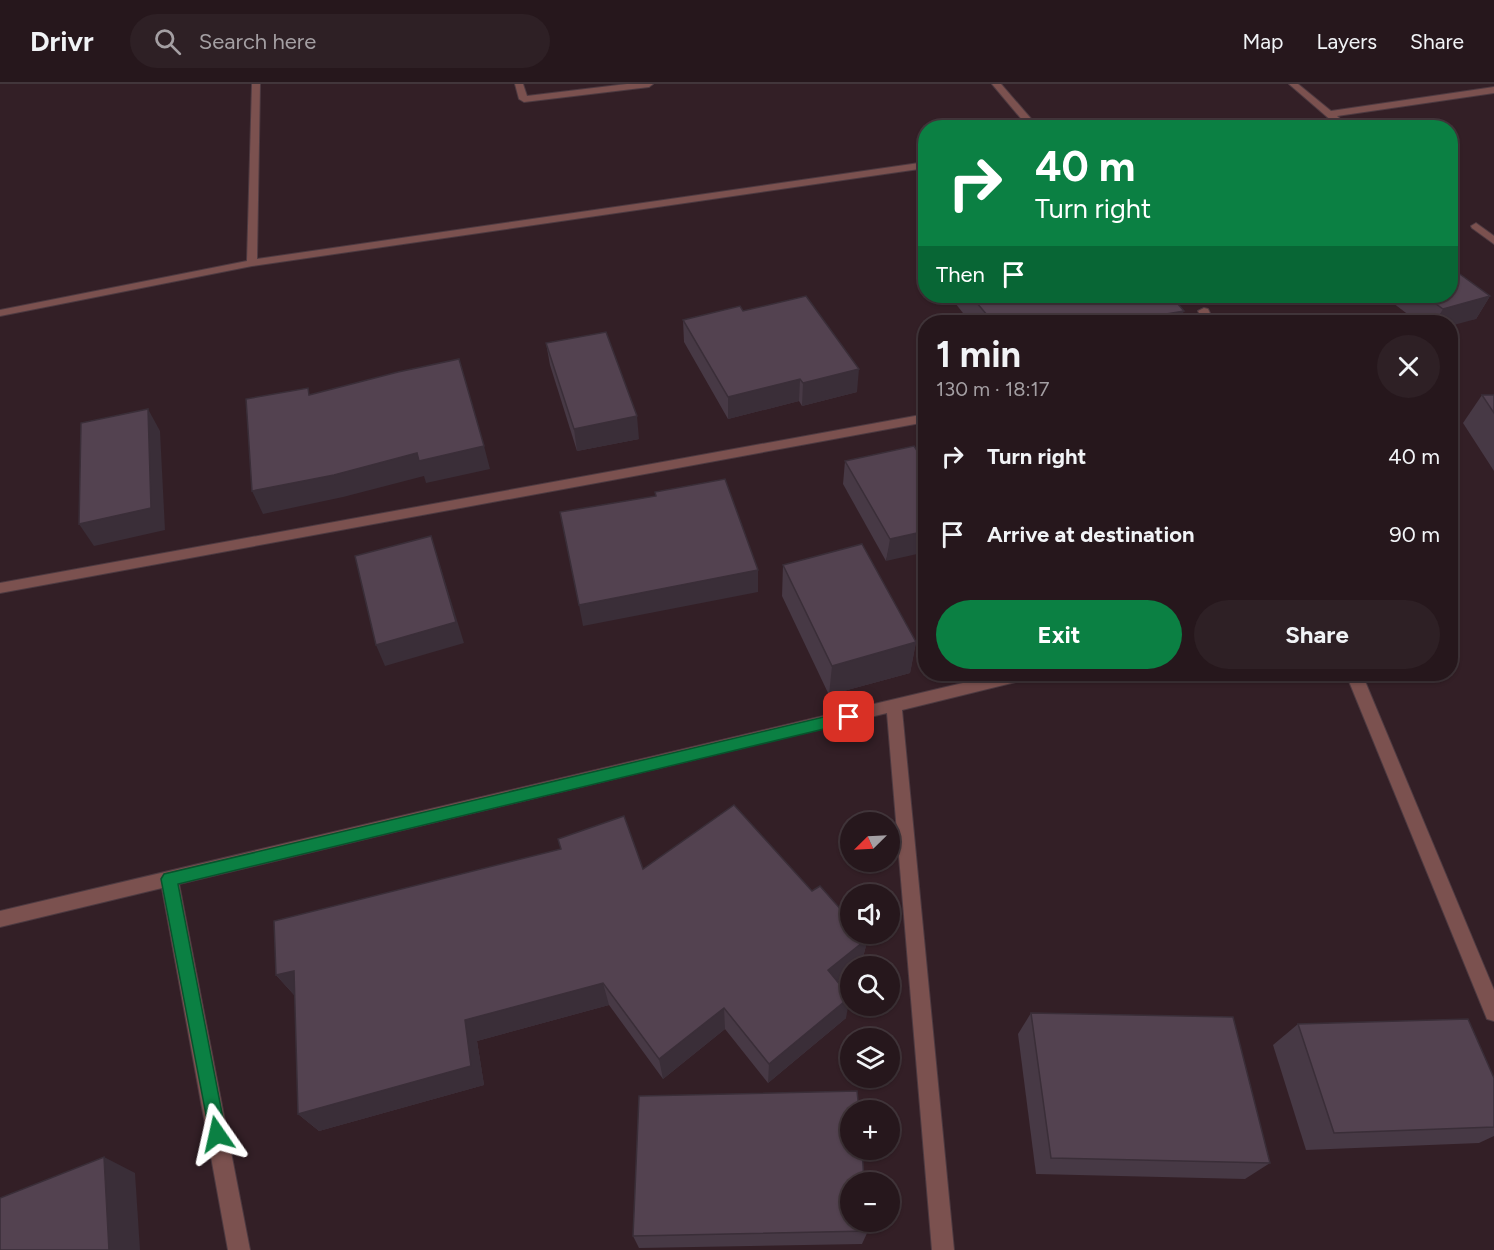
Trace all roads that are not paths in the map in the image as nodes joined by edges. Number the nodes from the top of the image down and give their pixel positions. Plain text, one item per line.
1 (256, 84) edge
2 (519, 84) edge
3 (648, 84) edge
4 (996, 84) edge
5 (1293, 84) edge
6 (1494, 90) edge
7 (1329, 114) junction
8 (1028, 120) edge
9 (1336, 120) edge
10 (918, 166) edge
11 (1476, 226) dead end
12 (1494, 241) edge
13 (252, 263) junction
14 (0, 314) edge
15 (918, 419) edge
16 (0, 588) edge
17 (996, 681) edge
18 (1357, 681) edge
19 (894, 706) junction
20 (169, 879) junction
21 (0, 919) edge
22 (1494, 1012) edge
23 (239, 1250) edge
24 (943, 1250) edge

1 - 13 street
2 - 3 street
4 - 8 street
5 - 7 street
6 - 7 street
7 - 9 street
10 - 13 street
11 - 12 street
13 - 14 street
15 - 16 street
17 - 19 street
18 - 22 street
19 - 20 street
19 - 24 street
20 - 21 street
20 - 23 street

